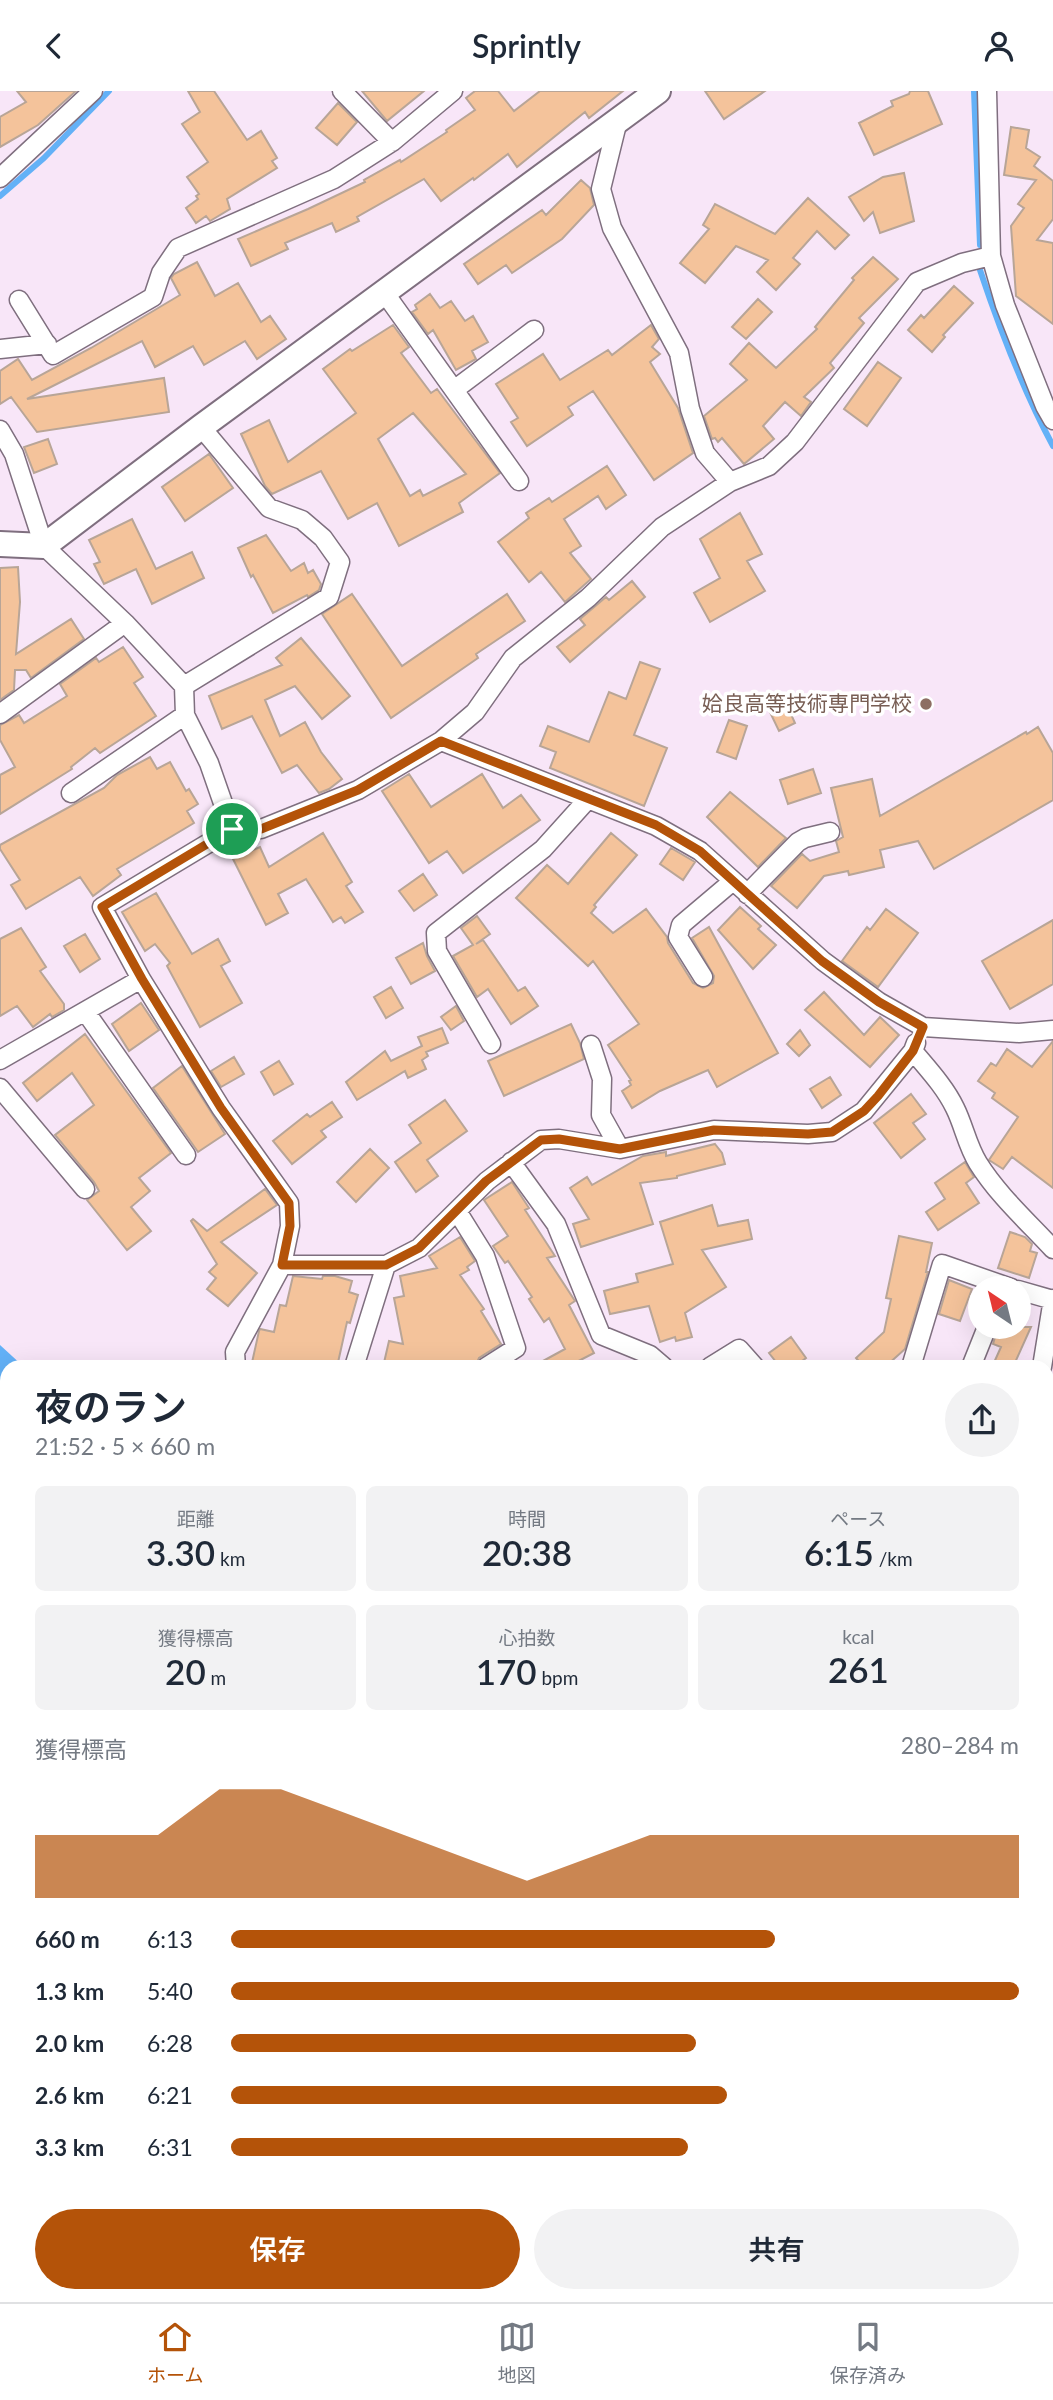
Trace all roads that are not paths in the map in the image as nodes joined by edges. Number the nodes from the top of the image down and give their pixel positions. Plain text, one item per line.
1 (93, 91) edge
2 (342, 91) edge
3 (453, 91) edge
4 (658, 91) edge
5 (987, 91) edge
6 (618, 120) junction
7 (392, 142) junction
8 (0, 178) edge
9 (991, 256) junction
10 (384, 292) junction
11 (19, 300) dead end
12 (534, 330) dead end
13 (47, 344) junction
14 (0, 349) edge
15 (454, 390) junction
16 (1053, 420) edge
17 (201, 427) junction
18 (0, 430) edge
19 (519, 481) dead end
20 (730, 482) junction
21 (0, 544) edge
22 (44, 547) junction
23 (125, 623) junction
24 (184, 686) junction
25 (0, 715) edge
26 (185, 715) junction
27 (441, 741) junction
28 (71, 793) dead end
29 (588, 799) junction
30 (232, 829) junction
31 (830, 832) dead end
32 (733, 881) junction
33 (747, 894) junction
34 (703, 977) dead end
35 (142, 979) junction
36 (85, 1011) junction
37 (923, 1027) junction
38 (1053, 1030) edge
39 (491, 1044) dead end
40 (591, 1045) dead end
41 (913, 1051) junction
42 (0, 1060) edge
43 (0, 1088) edge
44 (620, 1149) junction
45 (186, 1155) dead end
46 (511, 1162) junction
47 (85, 1189) dead end
48 (457, 1211) junction
49 (1053, 1249) edge
50 (282, 1265) junction
51 (386, 1265) junction
52 (975, 1276) edge
53 (1031, 1294) edge
54 (1053, 1300) edge
55 (982, 1339) edge
56 (236, 1360) edge
57 (356, 1360) edge
58 (497, 1360) edge
59 (656, 1360) edge
60 (721, 1360) edge
61 (749, 1360) edge
62 (913, 1360) edge
63 (974, 1360) edge
64 (1043, 1360) edge

1 - 8 street
2 - 7 street
3 - 7 street
4 - 6 street
5 - 9 street
6 - 10 street
6 - 20 street
7 - 13 street
9 - 16 street
9 - 20 street
10 - 15 street
10 - 17 street
11 - 13 street
12 - 15 street
13 - 14 street
15 - 19 street
17 - 22 street
17 - 24 street
18 - 22 street
20 - 27 street
21 - 22 street
22 - 23 street
23 - 24 street
23 - 25 street
24 - 26 street
26 - 28 street
26 - 30 street
27 - 29 street
27 - 30 street
29 - 32 street
29 - 39 street
30 - 35 street
31 - 33 street
32 - 33 street
32 - 34 street
33 - 37 street
35 - 36 street
35 - 50 street
36 - 42 street
36 - 45 street
37 - 38 street
37 - 41 street
40 - 44 street
41 - 44 street
41 - 49 street
43 - 47 street
44 - 46 street
46 - 48 street
46 - 59 street
48 - 51 street
48 - 58 street
50 - 51 street
50 - 56 street
51 - 57 street
52 - 62 street
53 - 54 street
54 - 64 street
55 - 63 street
60 - 61 street

